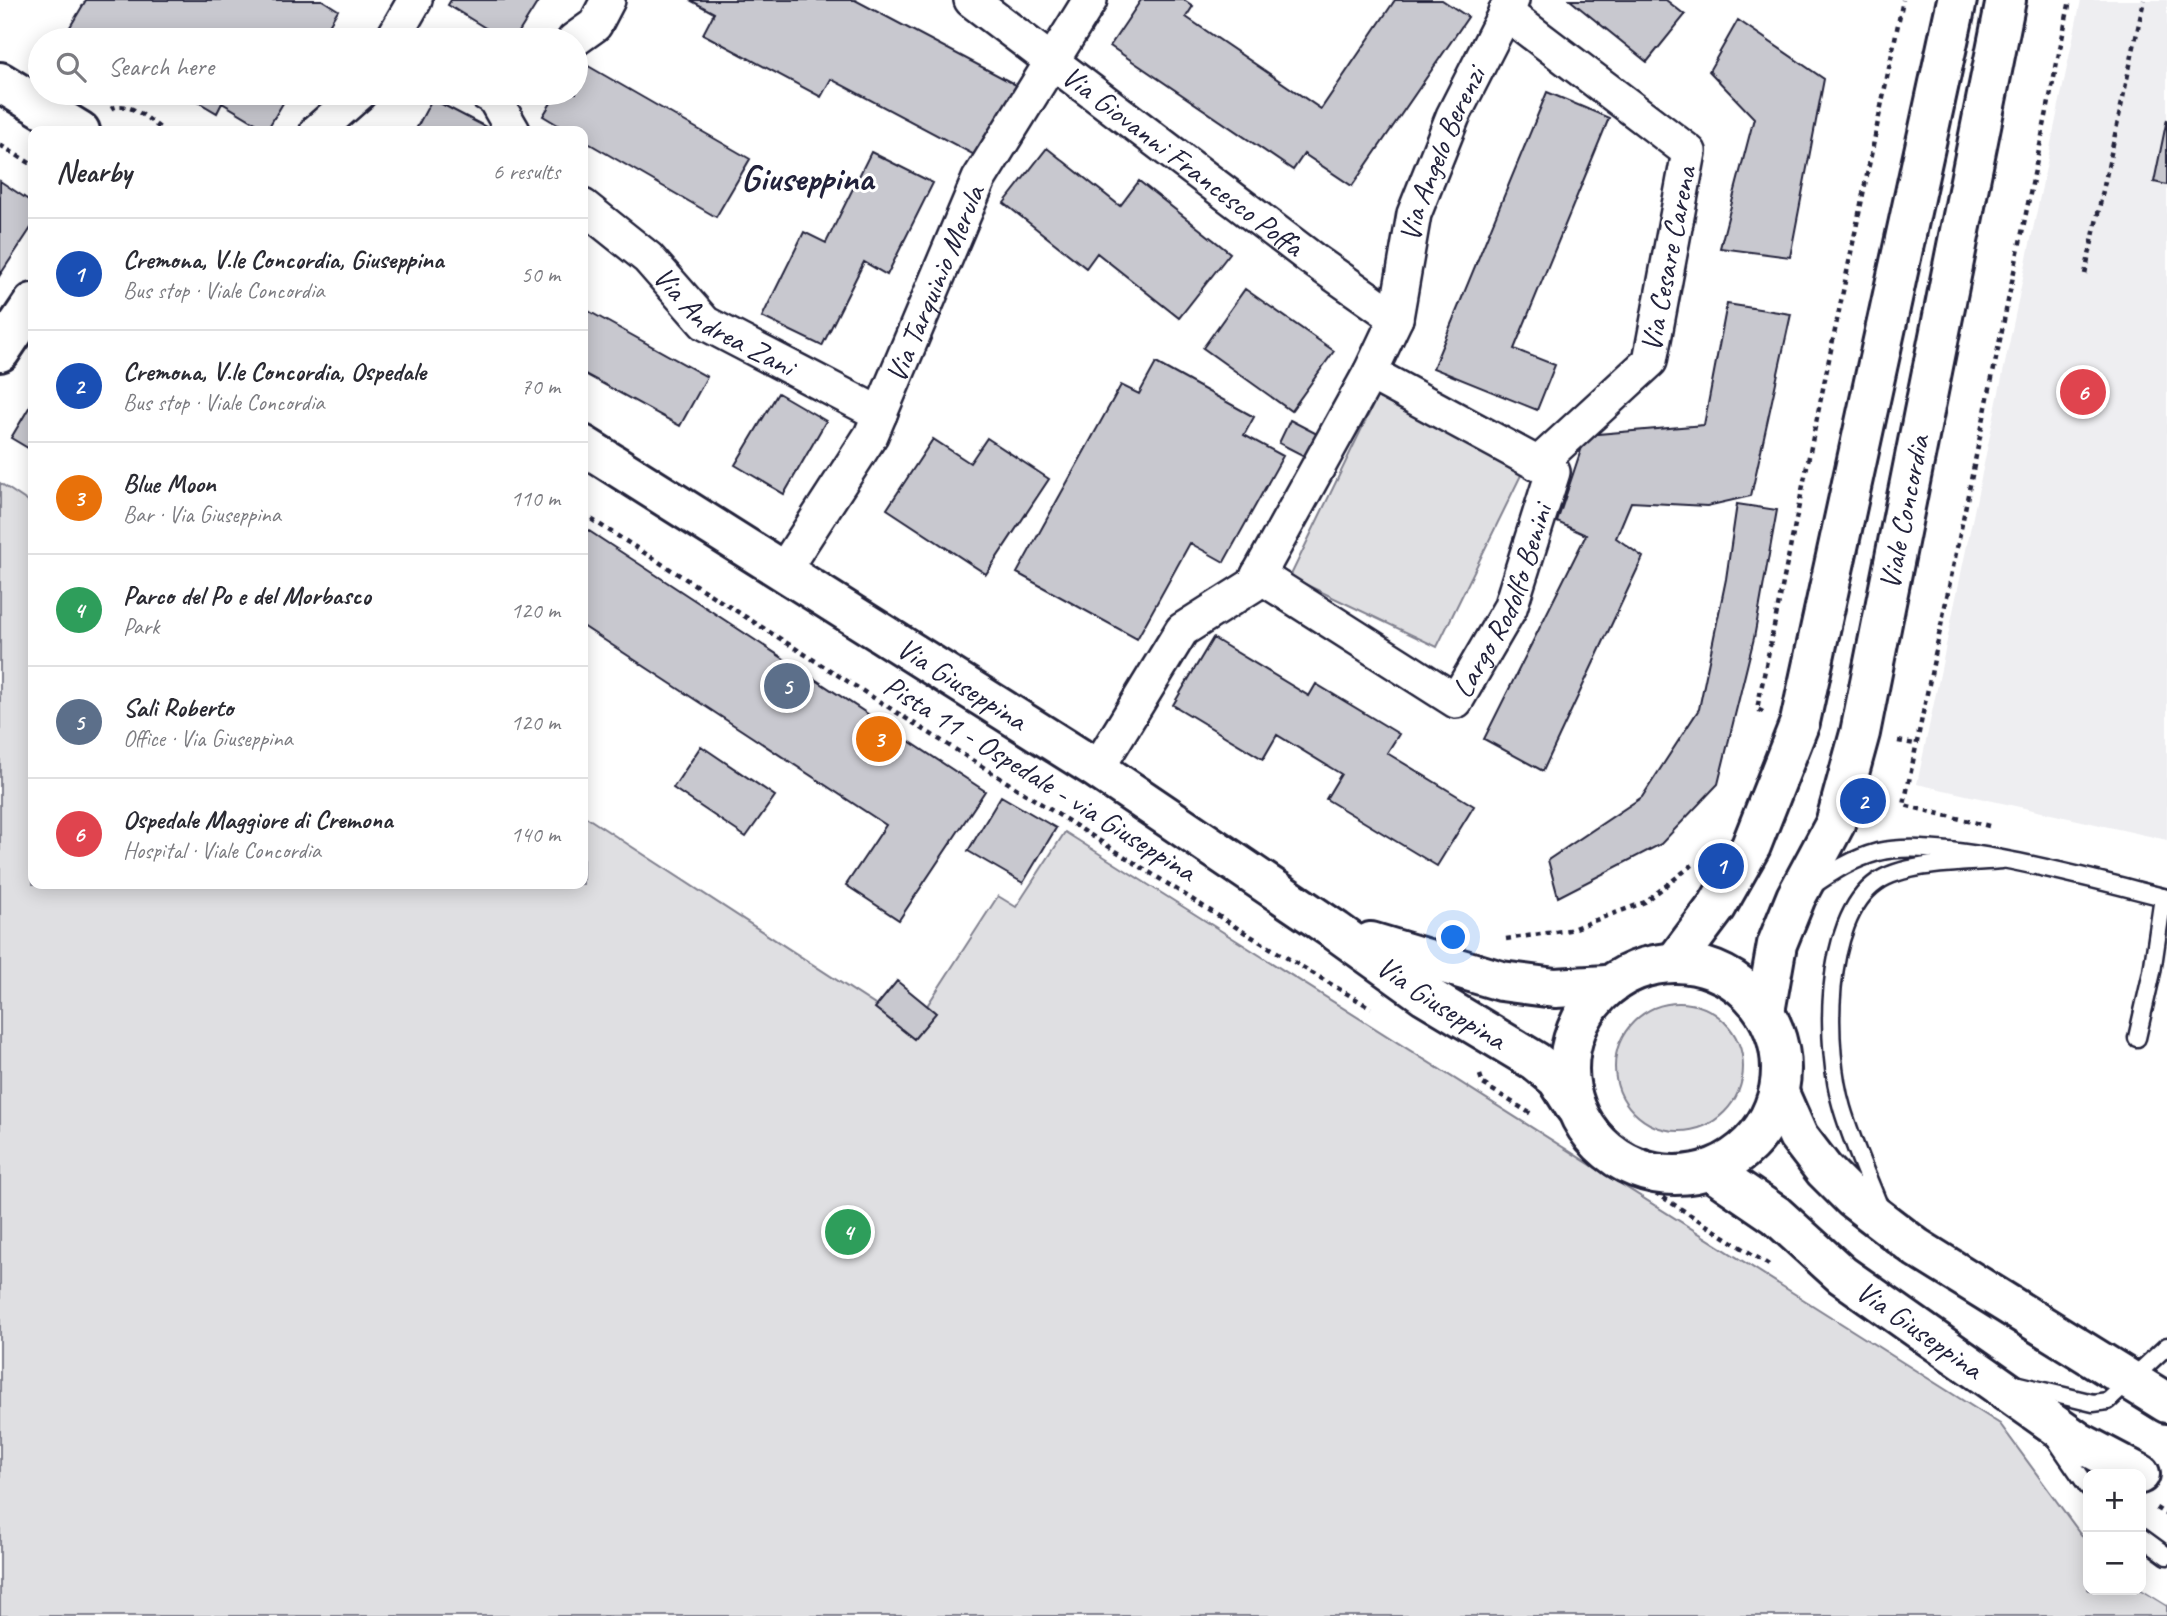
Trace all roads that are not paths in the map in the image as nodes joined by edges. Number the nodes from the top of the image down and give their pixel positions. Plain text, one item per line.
1 (415, 0) edge
2 (608, 0) edge
3 (971, 0) edge
4 (1090, 0) edge
5 (1957, 0) edge
6 (2006, 0) edge
7 (1508, 6) edge
8 (399, 28) edge
9 (588, 30) edge
10 (1055, 61) junction
11 (0, 82) edge
12 (28, 99) edge
13 (38, 105) edge
14 (347, 105) edge
15 (356, 105) edge
16 (500, 105) edge
17 (72, 126) edge
18 (323, 126) edge
19 (347, 126) edge
20 (510, 126) edge
21 (588, 210) edge
22 (28, 310) edge
23 (1396, 318) junction
24 (0, 352) edge
25 (1370, 373) junction
26 (880, 414) junction
27 (588, 447) edge
28 (1538, 464) junction
29 (783, 571) junction
30 (1258, 575) junction
31 (1097, 769) junction
32 (2001, 860) junction
33 (1796, 897) junction
34 (2165, 897) edge
35 (1336, 931) junction
36 (1675, 962) junction
37 (1607, 985) junction
38 (1765, 1012) junction
39 (2137, 1038) dead end
40 (1779, 1093) junction
41 (1574, 1106) junction
42 (1710, 1170) junction
43 (1886, 1223) junction
44 (2167, 1346) edge
45 (1994, 1380) junction
46 (2129, 1381) junction
47 (2167, 1403) edge
48 (2034, 1408) junction
49 (2131, 1469) edge
50 (2146, 1477) edge
51 (2083, 1480) edge
52 (2167, 1489) edge
53 (2146, 1541) edge
54 (2167, 1556) edge

1 - 8 street
2 - 9 street
3 - 10 street, Via Giovanni Francesco Poffa
4 - 10 street, Via Tarquinio Merula
5 - 36 main road, Viale Concordia
6 - 33 main road, Viale Concordia
7 - 23 street, Via Angelo Berenzi
7 - 28 street, Via Cesare Carena
10 - 23 street, Via Giovanni Francesco Poffa
10 - 26 street, Via Tarquinio Merula
11 - 12 main road
13 - 17 main road
14 - 18 street
15 - 19 street
16 - 20 street
21 - 26 street, Via Andrea Zani
22 - 24 main road
23 - 25 street
25 - 28 street, Largo Rodolfo Benini
25 - 30 street
26 - 29 street, Via Tarquinio Merula
27 - 29 main road, Via Giuseppina
28 - 30 street, Largo Rodolfo Benini
29 - 31 main road, Via Giuseppina
30 - 31 street
31 - 35 main road, Via Giuseppina
32 - 33 lane
32 - 34 lane
32 - 43 lane
33 - 38 main road, Viale Concordia
34 - 39 lane
35 - 37 main road, Via Giuseppina
35 - 41 main road, Via Giuseppina
36 - 37 main road, Via Giuseppina
36 - 38 main road, Via Giuseppina
37 - 41 main road, Via Giuseppina
38 - 40 main road, Via Giuseppina
40 - 42 main road, Via Giuseppina
40 - 43 main road, Via Giuseppina
41 - 42 main road, Via Giuseppina
42 - 45 main road, Via Giuseppina
43 - 46 main road, Via Giuseppina
44 - 46 lane
45 - 46 lane
45 - 48 main road, Via Giuseppina
46 - 47 main road, Via Giuseppina
48 - 49 main road, Via Giuseppina
48 - 51 lane
50 - 52 main road, Via Giuseppina
53 - 54 lane

